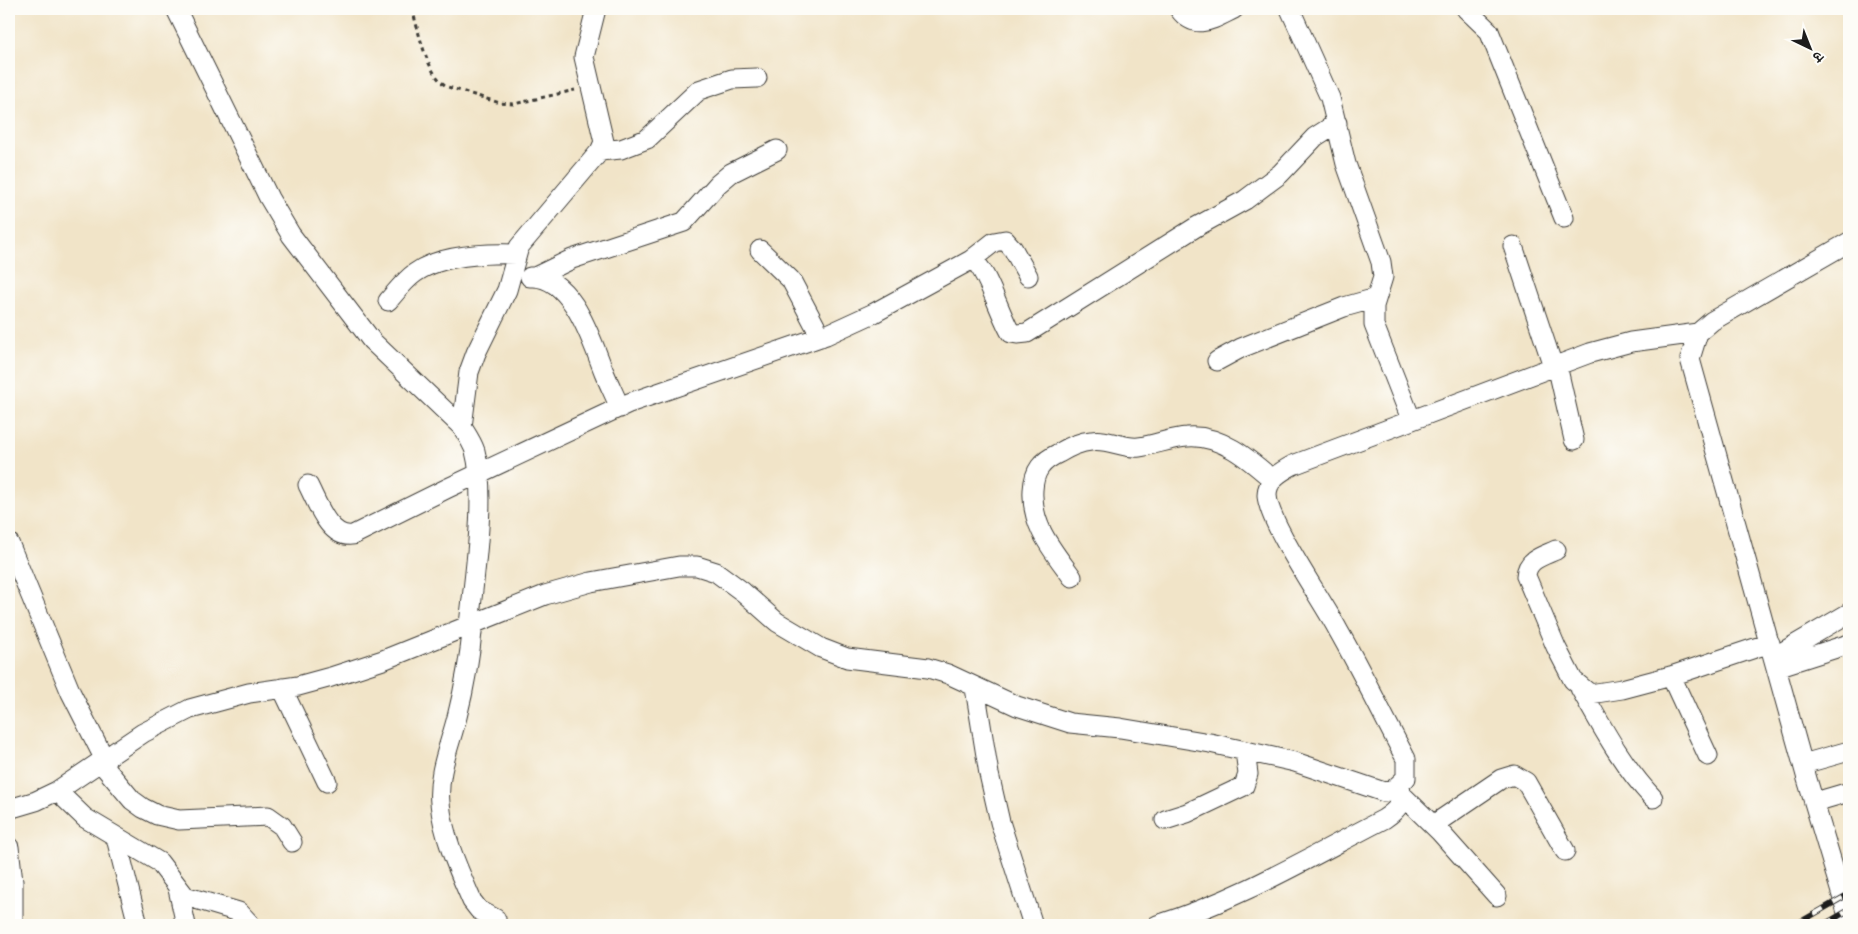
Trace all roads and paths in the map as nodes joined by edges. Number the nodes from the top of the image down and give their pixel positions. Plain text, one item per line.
1 (176, 9) edge
2 (412, 9) edge
3 (596, 9) edge
4 (1179, 9) edge
5 (1234, 9) edge
6 (1290, 9) edge
7 (1466, 9) edge
8 (757, 78) dead end
9 (590, 86) junction
10 (1336, 123) junction
11 (776, 150) dead end
12 (600, 152) junction
13 (1564, 218) dead end
14 (1849, 242) edge
15 (1513, 246) dead end
16 (760, 250) dead end
17 (516, 254) junction
18 (971, 260) junction
19 (537, 276) junction
20 (1028, 276) dead end
21 (511, 278) junction
22 (1376, 298) junction
23 (388, 301) dead end
24 (1698, 333) junction
25 (821, 337) junction
26 (1217, 361) dead end
27 (1555, 365) junction
28 (620, 408) junction
29 (1411, 419) junction
30 (462, 427) junction
31 (1574, 440) dead end
32 (479, 474) junction
33 (1273, 480) junction
34 (308, 485) dead end
35 (9, 543) edge
36 (1556, 550) dead end
37 (1072, 577) dead end
38 (1849, 613) edge
39 (471, 624) junction
40 (1849, 644) edge
41 (1774, 656) junction
42 (1671, 676) junction
43 (282, 688) junction
44 (975, 688) junction
45 (1580, 688) junction
46 (1245, 751) junction
47 (1849, 751) edge
48 (1708, 756) dead end
49 (103, 761) junction
50 (1803, 764) junction
51 (327, 782) dead end
52 (1401, 790) junction
53 (57, 791) junction
54 (1849, 792) edge
55 (1652, 798) dead end
56 (1815, 802) junction
57 (9, 809) edge
58 (1165, 820) dead end
59 (1433, 825) junction
60 (116, 838) junction
61 (292, 842) dead end
62 (9, 847) edge
63 (1565, 851) dead end
64 (178, 889) junction
65 (1497, 896) dead end
66 (496, 919) dead end
67 (1849, 919) edge
68 (14, 925) edge
69 (138, 925) edge
70 (186, 925) edge
71 (251, 925) edge
72 (1033, 925) edge
73 (1157, 925) edge

1 - 30 street
2 - 9 path
3 - 9 street
4 - 5 street
6 - 10 street
7 - 13 street
8 - 12 street
9 - 12 street
10 - 18 street
10 - 22 street
11 - 19 street
12 - 17 street
14 - 24 street
15 - 27 street
16 - 25 street
17 - 21 street
17 - 23 street
18 - 20 street
18 - 25 street
19 - 21 street
19 - 28 street
21 - 30 street
22 - 26 street
22 - 29 street
24 - 27 street
24 - 41 street
25 - 28 street
27 - 29 street
27 - 31 street
28 - 32 street
29 - 33 street
30 - 32 street
32 - 34 street
32 - 39 street
33 - 37 street
33 - 52 street
35 - 49 street
36 - 45 street
38 - 41 street
39 - 43 street
39 - 44 street
39 - 66 street
40 - 41 street
41 - 42 street
41 - 50 street
42 - 45 street
42 - 48 street
43 - 49 street
43 - 51 street
44 - 46 street
44 - 72 street
45 - 55 street
46 - 52 street
46 - 58 street
47 - 50 street
49 - 53 street
49 - 61 street
50 - 56 street
52 - 59 street
52 - 73 street
53 - 57 street
53 - 60 street
54 - 56 street
56 - 67 street
59 - 63 street
59 - 65 street
60 - 64 street
60 - 69 street
62 - 68 street
64 - 70 street
64 - 71 street

